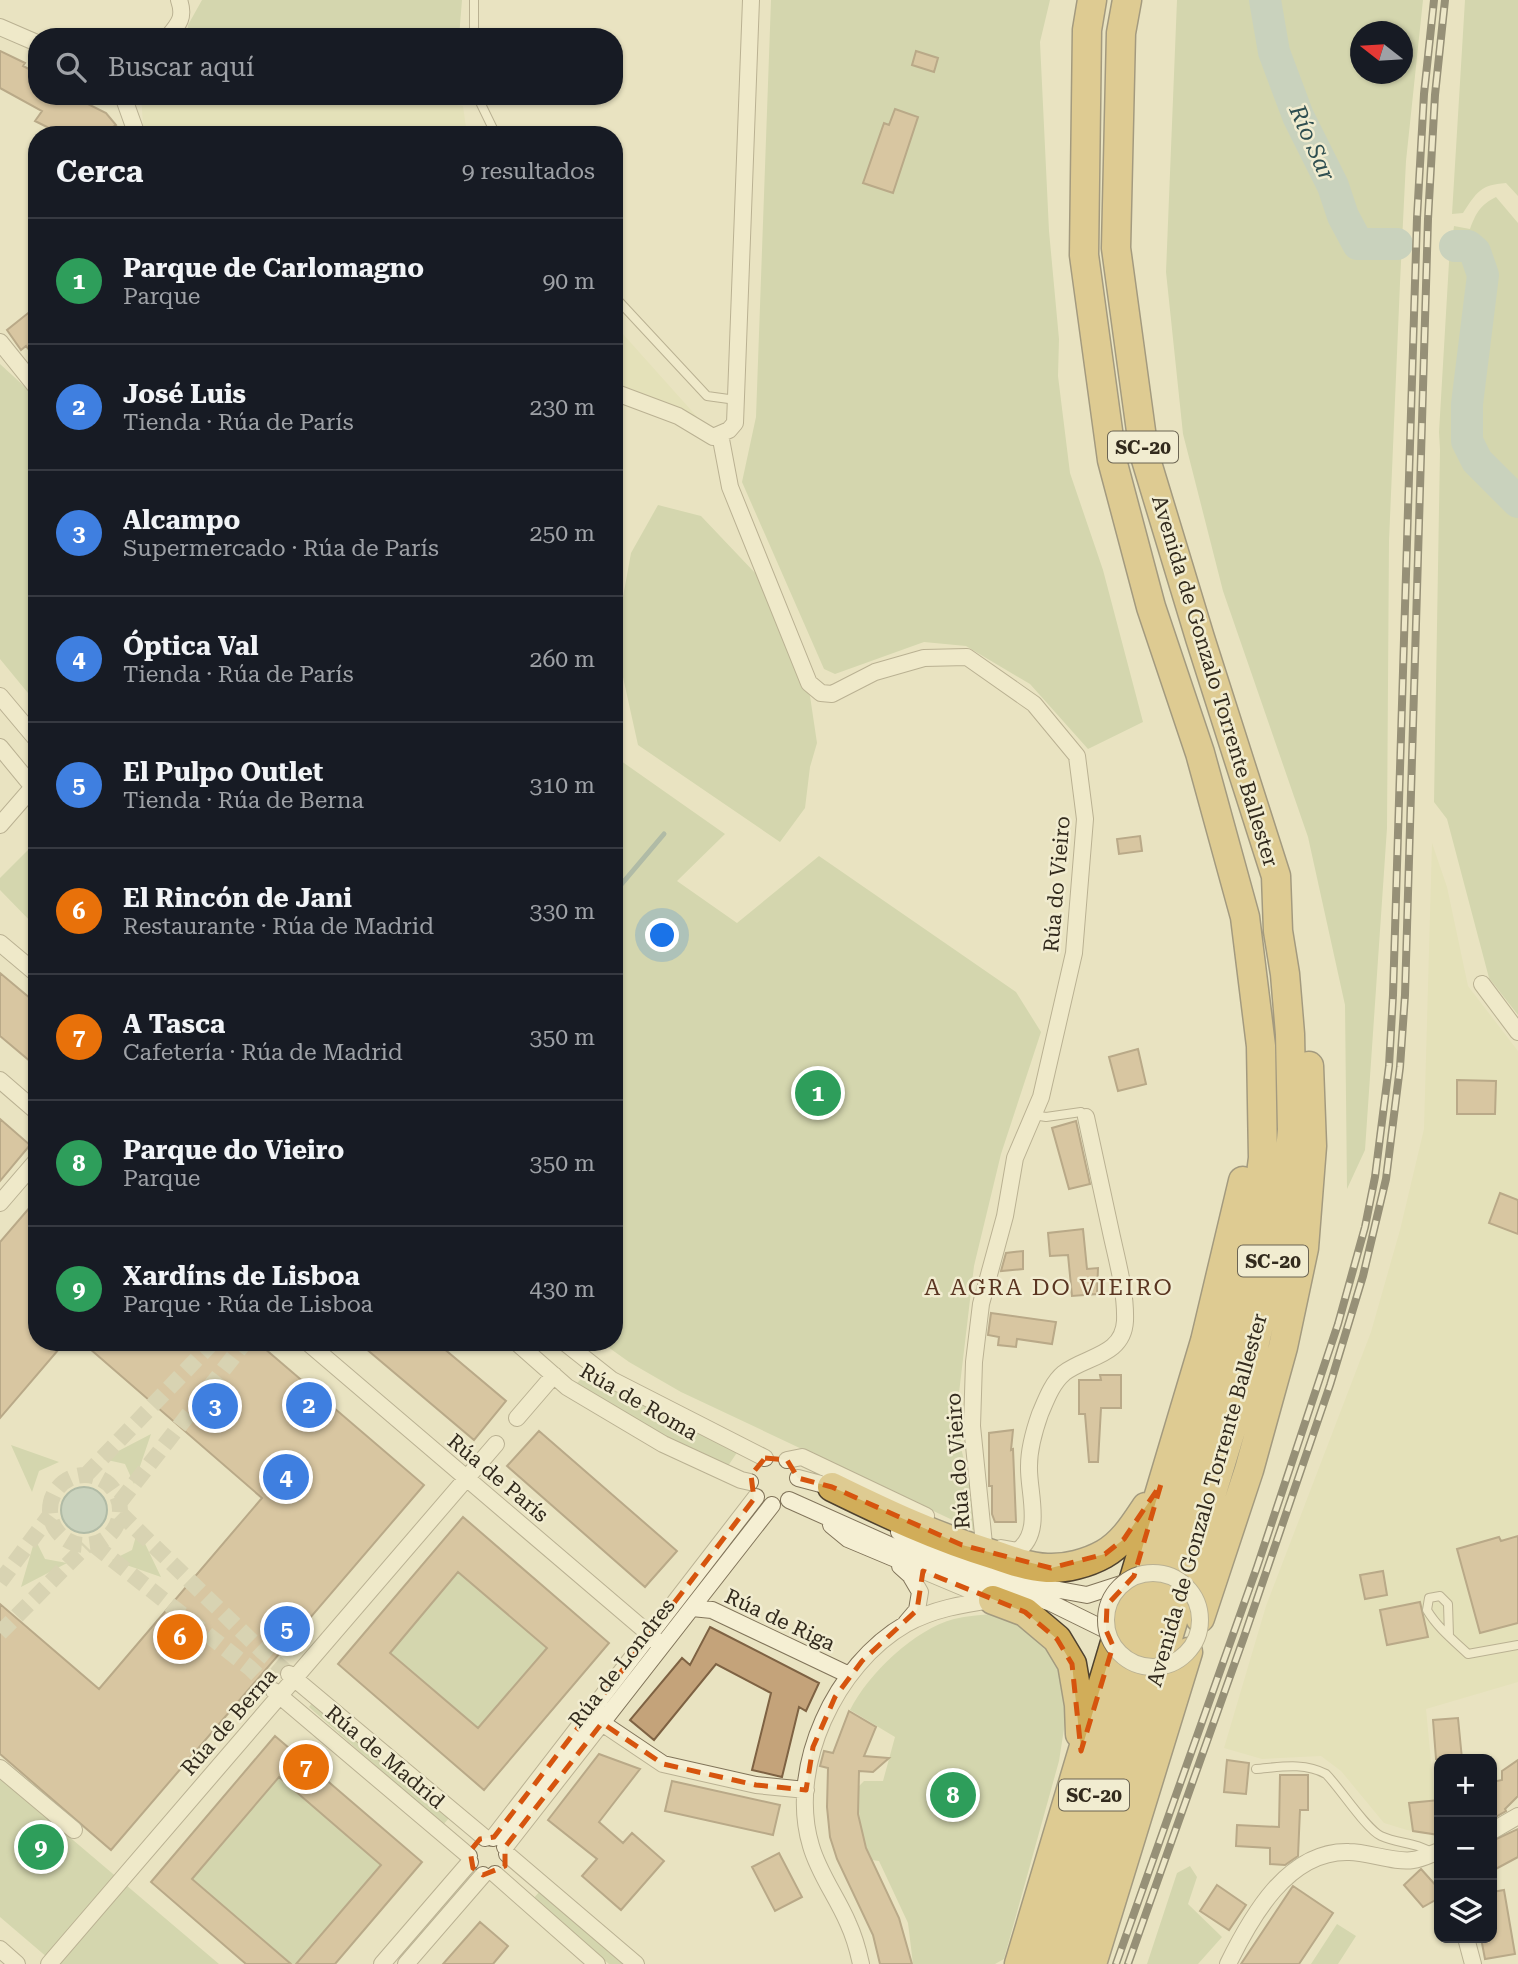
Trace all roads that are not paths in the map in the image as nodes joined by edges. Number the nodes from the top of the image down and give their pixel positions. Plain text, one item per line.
1 (179, 0) edge
2 (474, 0) edge
3 (751, 0) edge
4 (1092, 0) edge
5 (1127, 0) edge
6 (0, 27) edge
7 (175, 28) edge
8 (474, 28) edge
9 (28, 39) edge
10 (127, 105) edge
11 (481, 105) edge
12 (134, 126) edge
13 (492, 126) edge
14 (623, 306) edge
15 (0, 342) edge
16 (28, 377) edge
17 (623, 395) edge
18 (736, 400) junction
19 (720, 434) junction
20 (0, 696) edge
21 (28, 729) edge
22 (0, 747) edge
23 (28, 780) edge
24 (28, 795) edge
25 (0, 825) edge
26 (1276, 876) junction
27 (0, 943) edge
28 (28, 966) edge
29 (1482, 984) dead end
30 (1518, 1032) edge
31 (1261, 1046) junction
32 (0, 1080) edge
33 (28, 1104) edge
34 (1033, 1115) junction
35 (1086, 1117) joint
36 (28, 1170) edge
37 (0, 1203) edge
38 (318, 1351) edge
39 (526, 1351) edge
40 (575, 1351) edge
41 (554, 1375) junction
42 (517, 1418) dead end
43 (496, 1444) dead end
44 (765, 1458) junction
45 (787, 1460) junction
46 (466, 1478) junction
47 (799, 1478) junction
48 (829, 1478) junction
49 (1161, 1484) junction
50 (753, 1490) junction
51 (789, 1500) junction
52 (772, 1505) junction
53 (819, 1515) junction
54 (984, 1544) junction
55 (893, 1559) junction
56 (1121, 1584) junction
57 (993, 1585) junction
58 (692, 1608) junction
59 (1200, 1618) junction
60 (905, 1625) junction
61 (1106, 1630) junction
62 (1449, 1636) junction
63 (656, 1640) junction
64 (1518, 1645) edge
65 (1188, 1651) junction
66 (849, 1675) junction
67 (292, 1676) junction
68 (277, 1693) junction
69 (603, 1723) junction
70 (1081, 1751) junction
71 (0, 1768) edge
72 (1256, 1769) dead end
73 (806, 1790) junction
74 (1518, 1816) edge
75 (1497, 1828) edge
76 (74, 1830) dead end
77 (498, 1844) junction
78 (1434, 1851) edge
79 (1434, 1853) edge
80 (470, 1859) junction
81 (489, 1875) junction
82 (1467, 1943) edge
83 (0, 1949) edge
84 (17, 1964) edge
85 (49, 1964) edge
86 (382, 1964) edge
87 (406, 1964) edge
88 (597, 1964) edge
89 (636, 1964) edge
90 (861, 1964) edge
91 (1019, 1964) edge
92 (1044, 1964) edge
93 (1069, 1964) edge
94 (1092, 1964) edge
95 (1228, 1964) edge
96 (1473, 1964) edge

1 - 7 street
2 - 8 lane
3 - 18 street
4 - 31 highway, Avenida de Gonzalo Torrente Ballester / SC-20
5 - 26 highway, Avenida de Gonzalo Torrente Ballester / SC-20
6 - 9 street
10 - 12 street
11 - 13 lane
14 - 18 lane
15 - 16 street
17 - 19 street
18 - 19 street
19 - 34 street, Rúa do Vieiro
20 - 21 street
22 - 23 street
24 - 25 street
26 - 59 highway
26 - 93 highway, Avenida de Gonzalo Torrente Ballester / SC-20
27 - 28 street
29 - 30 street
31 - 49 highway
31 - 92 highway, Avenida de Gonzalo Torrente Ballester / SC-20
32 - 33 street
34 - 35 lane
34 - 54 street, Rúa do Vieiro
35 - 54 street, Rúa de Roma
36 - 37 street
38 - 46 street, Rúa de París
39 - 41 street, Rúa de Roma
40 - 44 street, Rúa de Roma
41 - 42 street
41 - 50 street, Rúa de Roma
43 - 46 street, Rúa de Berna
44 - 45 street, Rúa de Roma
44 - 50 street
45 - 47 street
45 - 48 street, Rúa de Roma
46 - 63 street, Rúa de París
46 - 67 street, Rúa de Berna
47 - 48 street, Rúa de Roma
47 - 51 street
48 - 49 highway
48 - 54 street, Rúa de Roma
48 - 57 street, Rúa de Roma
49 - 70 highway
50 - 52 street, Rúa de Roma
50 - 63 street, Rúa de Londres
51 - 52 street
51 - 53 street, Rúa de Roma
52 - 58 street, Rúa de Londres
53 - 55 street, Rúa de Roma
53 - 57 street, Rúa de Roma
55 - 57 street, Rúa de Roma
55 - 60 street
56 - 57 street, Rúa de Roma
56 - 59 street, bridge
56 - 61 street, bridge
57 - 60 street
57 - 61 street, Rúa de Roma
57 - 70 highway
58 - 63 street, Rúa de Londres
58 - 66 street, Rúa de Riga
59 - 65 street, bridge
60 - 66 street
61 - 65 street, bridge
62 - 62 lane
62 - 64 lane
63 - 69 street, Rúa de Londres
63 - 77 street, Rúa de Londres
65 - 94 highway
66 - 73 street
67 - 68 street, Rúa de Berna
67 - 77 street, Rúa de Madrid
68 - 80 street, Rúa de Madrid
68 - 85 street, Rúa de Berna
69 - 73 street
69 - 77 street, Rúa de Londres
70 - 91 highway
71 - 76 street
72 - 78 lane
73 - 90 street
74 - 75 street
77 - 80 street, Rúa de Londres
77 - 81 street, Rúa de Londres
77 - 89 street, Rúa de Madrid
79 - 95 street
80 - 81 street
80 - 86 street, Rúa de Londres
81 - 87 street, Rúa de Londres
81 - 88 street
82 - 96 street
83 - 84 street

